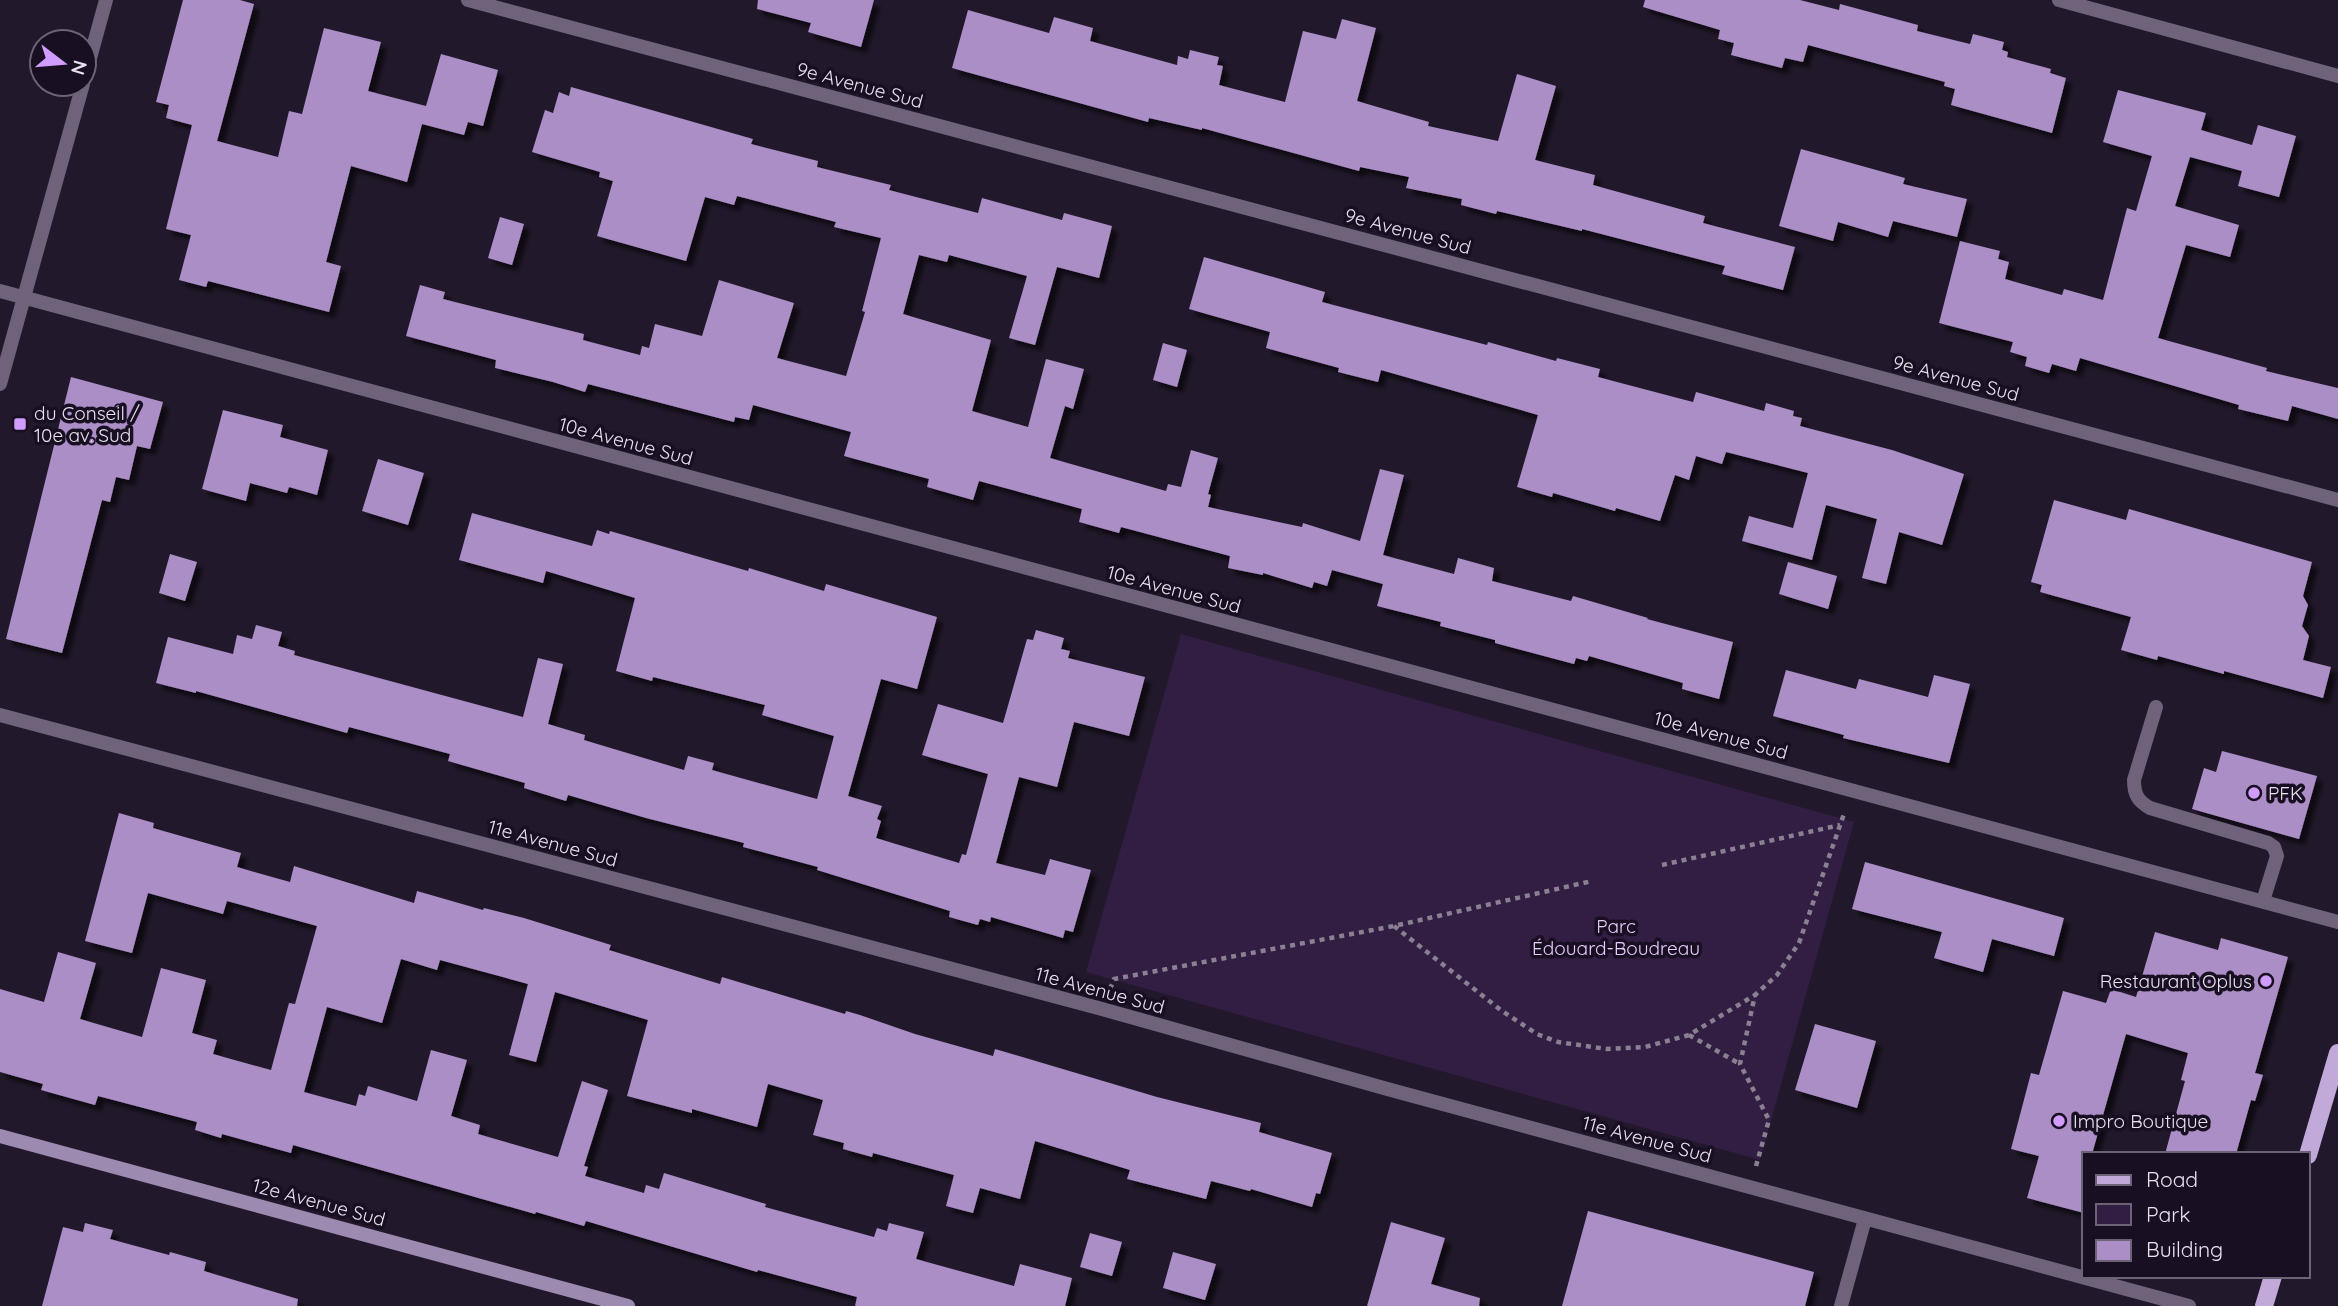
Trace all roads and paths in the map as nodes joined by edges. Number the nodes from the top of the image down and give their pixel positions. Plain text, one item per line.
1 (106, 0) edge
2 (468, 0) edge
3 (2059, 0) edge
4 (98, 29) edge
5 (2338, 76) edge
6 (79, 98) edge
7 (0, 290) edge
8 (24, 297) junction
9 (0, 384) edge
10 (2338, 500) edge
11 (2156, 707) dead end
12 (0, 715) edge
13 (1851, 789) junction
14 (1841, 825) junction
15 (1662, 865) dead end
16 (1592, 881) dead end
17 (2263, 901) junction
18 (2338, 922) edge
19 (1394, 926) junction
20 (1755, 995) junction
21 (1104, 1010) junction
22 (1689, 1035) junction
23 (2338, 1054) edge
24 (1740, 1064) junction
25 (0, 1136) edge
26 (2309, 1152) edge
27 (1750, 1187) junction
28 (1865, 1219) junction
29 (2082, 1277) edge
30 (2085, 1278) edge
31 (2272, 1278) edge
32 (628, 1306) edge
33 (1841, 1306) edge
34 (2189, 1306) edge
35 (2264, 1306) edge

1 - 4 street
2 - 10 street, 9e Avenue Sud
3 - 5 street
6 - 8 street
7 - 8 street, 10e Avenue Sud
8 - 9 street
8 - 13 street, 10e Avenue Sud
11 - 17 street
12 - 21 street, 11e Avenue Sud
13 - 14 path
13 - 17 street, 10e Avenue Sud
14 - 15 path
14 - 20 path
16 - 19 path
17 - 18 street, 10e Avenue Sud
19 - 21 path
19 - 22 path
20 - 22 path
20 - 24 path
21 - 27 street, 11e Avenue Sud
22 - 24 path
23 - 26 main road
24 - 27 path
25 - 32 main road, 12e Avenue Sud
27 - 28 street, 11e Avenue Sud
28 - 29 street, 11e Avenue Sud
28 - 33 street
30 - 34 street, 11e Avenue Sud
31 - 35 main road

